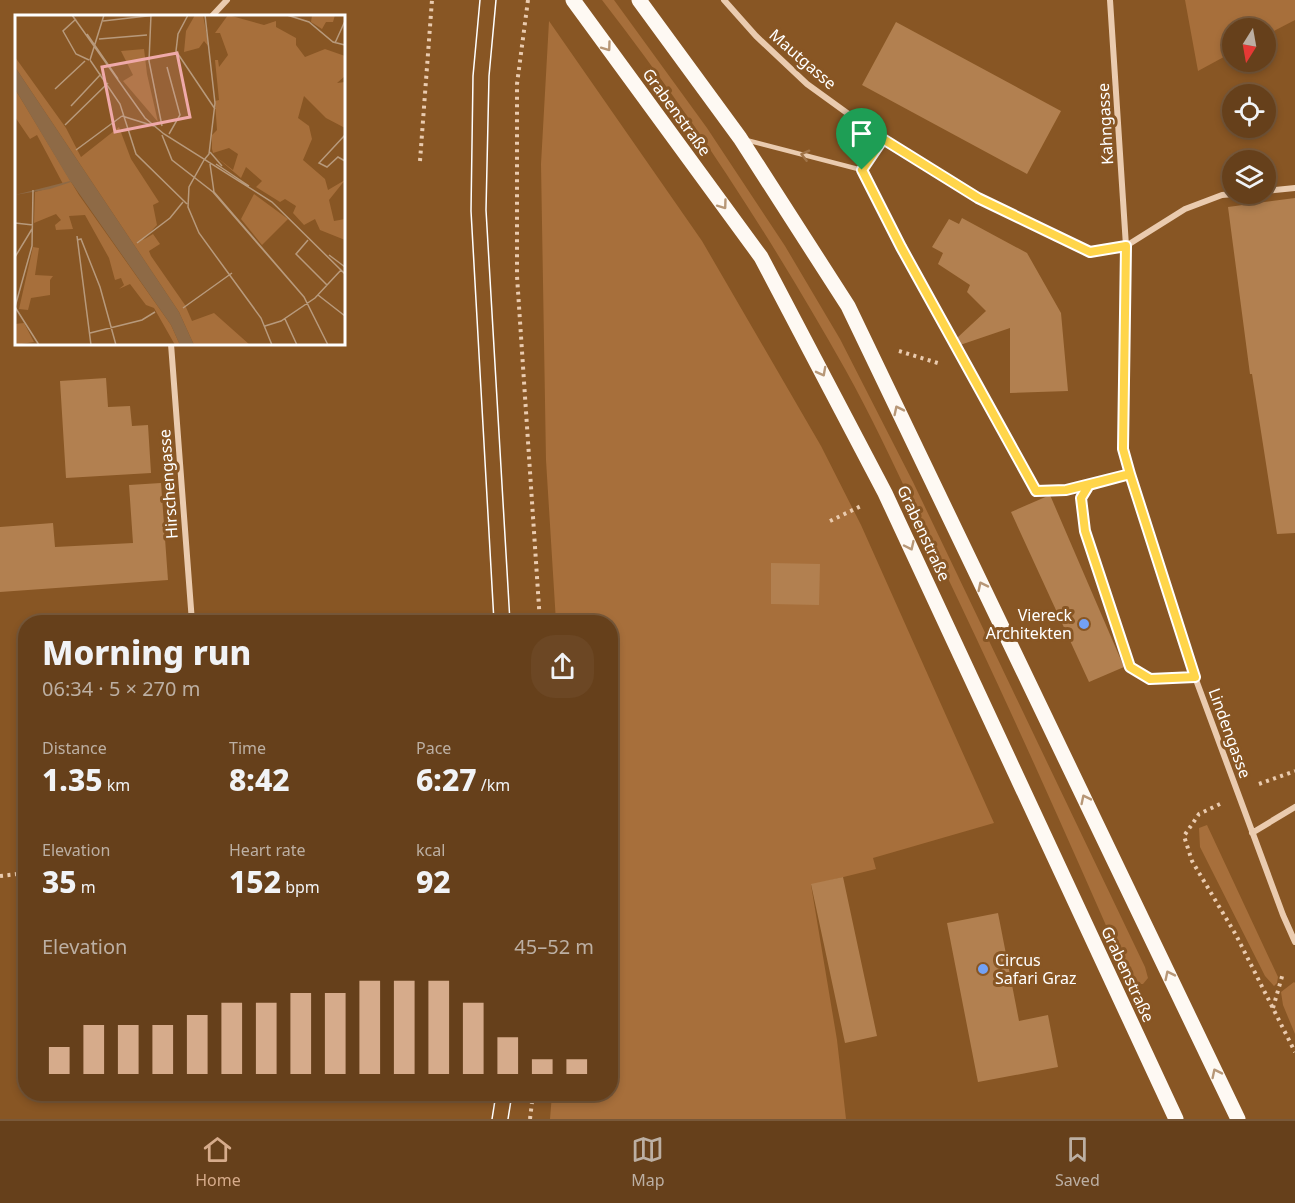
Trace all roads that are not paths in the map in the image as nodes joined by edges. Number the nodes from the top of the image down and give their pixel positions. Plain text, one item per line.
1 (227, 0) edge
2 (573, 0) edge
3 (639, 0) edge
4 (724, 0) edge
5 (1110, 0) edge
6 (213, 15) edge
7 (740, 138) junction
8 (883, 139) junction
9 (862, 170) junction
10 (1295, 188) edge
11 (1276, 189) edge
12 (1222, 195) edge
13 (1126, 246) junction
14 (171, 345) edge
15 (1130, 474) junction
16 (1089, 485) junction
17 (191, 615) edge
18 (1195, 677) junction
19 (1295, 807) edge
20 (1252, 833) junction
21 (1295, 942) edge
22 (1176, 1119) edge
23 (1238, 1119) edge

1 - 6 street
2 -> 22 main road, Grabenstraße
3 - 7 main road, Grabenstraße
4 - 8 street, Mautgasse
5 - 13 street, Kahngasse
9 -> 7 lane
23 -> 7 main road, Grabenstraße
8 - 9 lane
8 - 13 street, Mautgasse
9 - 16 lane
10 - 11 street
12 - 13 street
13 - 15 street, Lindengasse
14 - 17 street, Hirschengasse
15 - 16 lane
15 - 18 street, Lindengasse
16 - 18 lane
18 - 20 street, Lindengasse
19 - 20 street
20 - 21 street, Lindengasse

